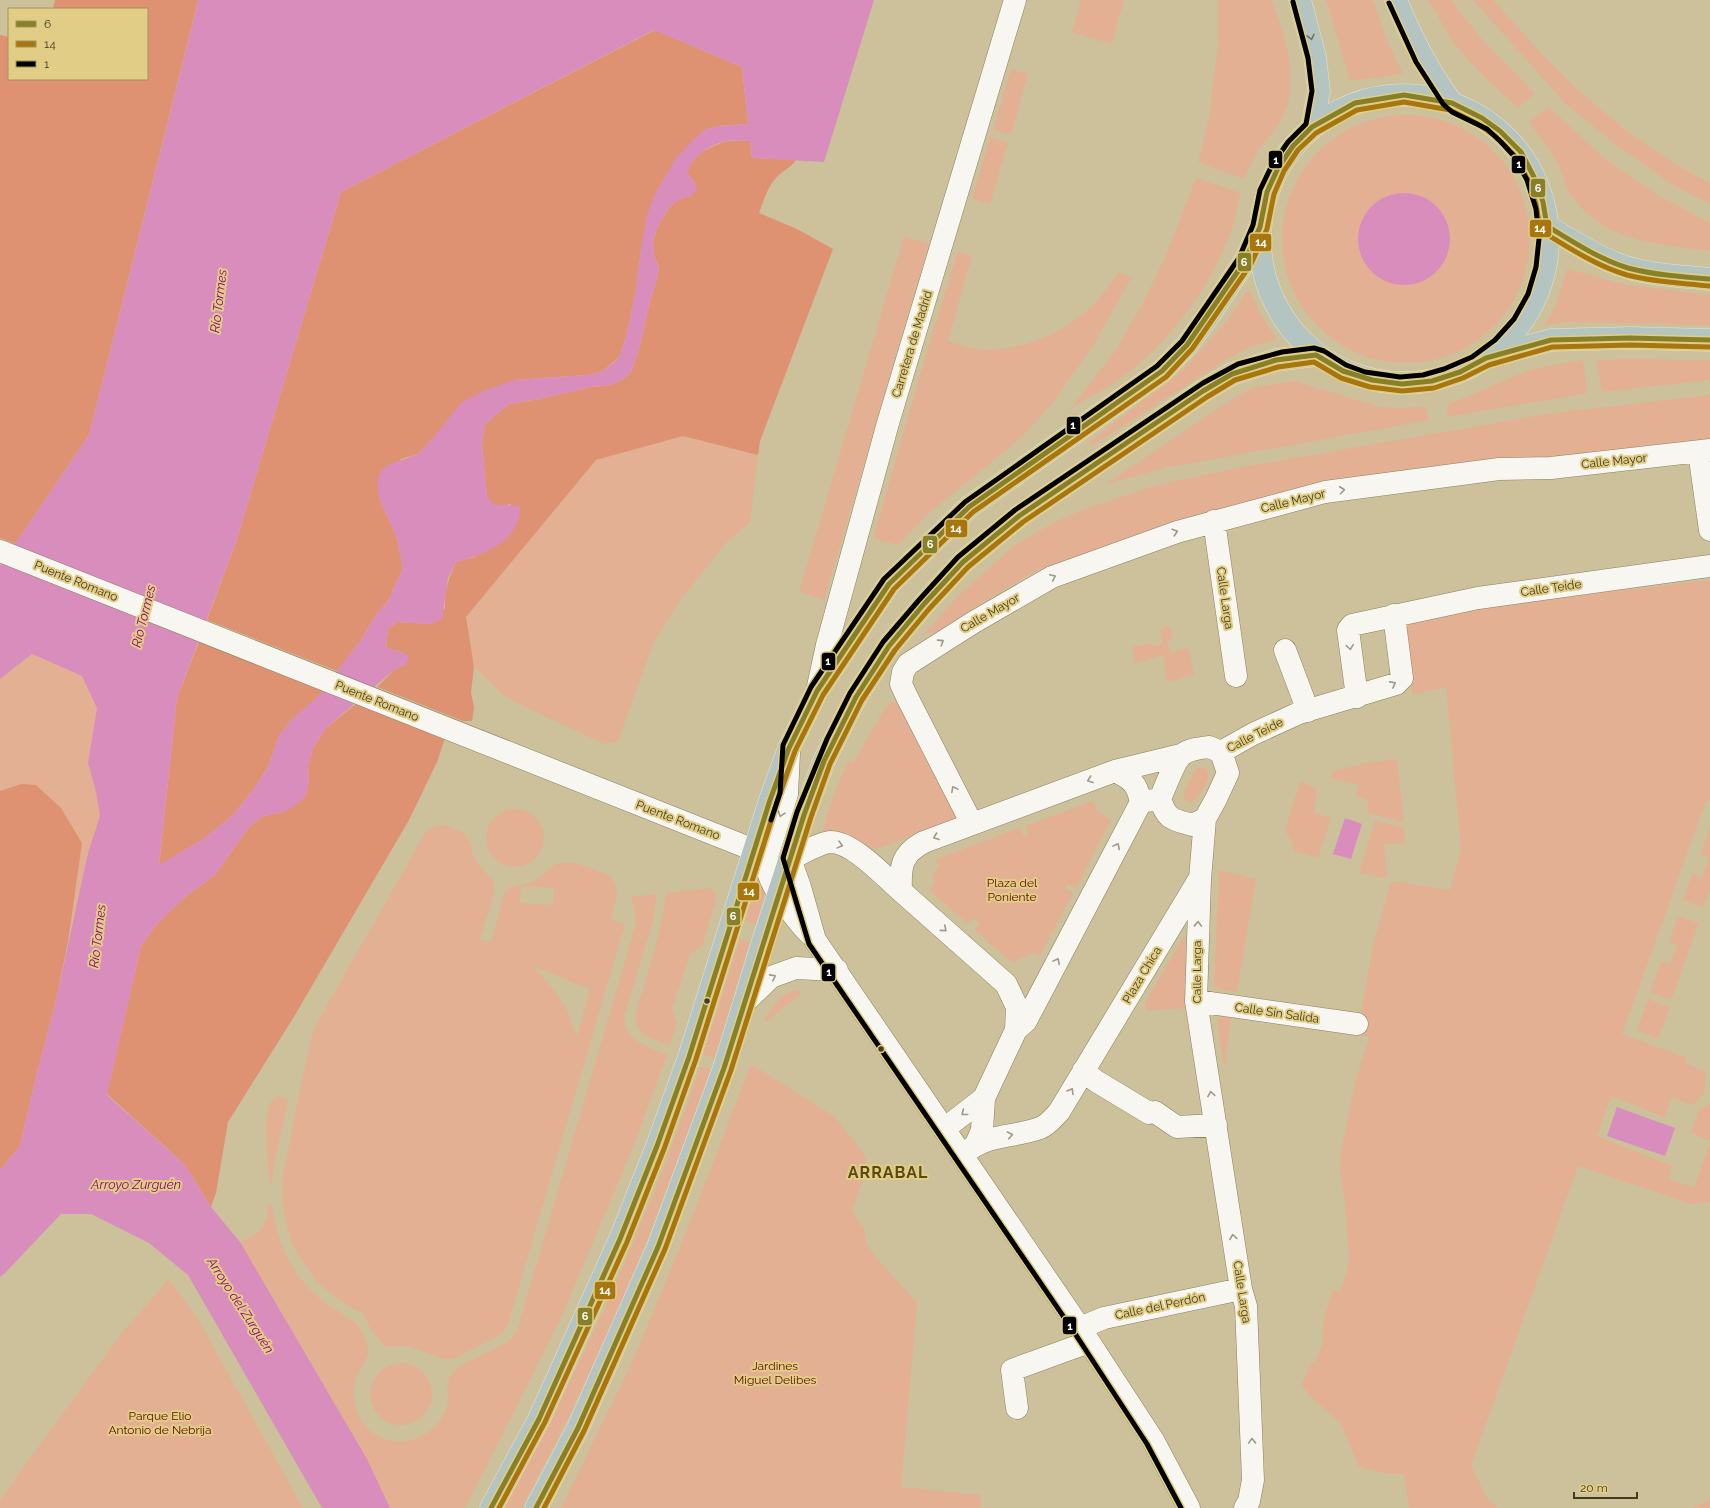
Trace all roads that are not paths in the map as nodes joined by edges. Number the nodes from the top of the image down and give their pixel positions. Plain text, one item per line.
1 (1016, 0) edge
2 (1300, 0) edge
3 (1396, 0) edge
4 (1452, 103) junction
5 (1312, 127) junction
6 (1547, 226) junction
7 (1260, 227) junction
8 (1710, 279) edge
9 (1710, 340) edge
10 (1316, 355) junction
11 (1486, 358) junction
12 (1704, 451) edge
13 (1214, 521) junction
14 (1710, 530) edge
15 (0, 551) edge
16 (1710, 566) edge
17 (1394, 615) junction
18 (1285, 650) dead end
19 (1236, 676) dead end
20 (817, 690) junction
21 (1357, 697) junction
22 (1308, 711) junction
23 (789, 748) junction
24 (1222, 752) junction
25 (1181, 755) junction
26 (1115, 771) junction
27 (1150, 801) junction
28 (1205, 819) junction
29 (972, 824) junction
30 (754, 850) junction
31 (811, 850) junction
32 (790, 859) junction
33 (1200, 879) junction
34 (800, 887) junction
35 (901, 891) junction
36 (780, 894) junction
37 (814, 937) junction
38 (837, 970) junction
39 (1046, 982) junction
40 (1006, 984) junction
41 (1196, 1002) junction
42 (744, 1003) junction
43 (1357, 1024) dead end
44 (1016, 1030) junction
45 (1083, 1071) junction
46 (984, 1098) junction
47 (1216, 1125) junction
48 (944, 1129) junction
49 (969, 1150) junction
50 (1241, 1289) junction
51 (1085, 1335) junction
52 (1017, 1408) dead end
53 (491, 1508) edge
54 (536, 1508) edge
55 (1189, 1508) edge
56 (1245, 1508) edge

1 - 20 street, Carretera de Madrid
2 -> 5 highway
3 - 4 highway
4 - 5 highway
4 - 6 highway
5 - 7 highway
6 - 8 highway
6 - 11 highway
7 - 10 highway
7 - 20 highway
9 - 11 highway
10 - 11 highway
10 - 32 highway
13 -> 12 street, Calle Mayor
12 - 14 street
13 - 19 street, Calle Larga
29 -> 13 street, Calle Mayor
15 - 30 street, Puente Romano
16 - 17 street, Calle Teide
21 -> 17 street, Calle Teide
17 -> 21 street, Calle Teide
18 - 22 street
20 - 23 highway
21 - 22 street, Calle Teide
22 - 24 street, Calle Teide
23 - 30 highway
23 -> 36 street
24 - 25 street
24 - 28 street
25 - 26 street
25 - 27 street
26 - 27 street
26 -> 29 street
27 - 28 street
39 -> 27 street
28 - 33 street, Calle Larga
29 -> 35 street
30 - 53 highway
31 - 32 street
31 - 34 street
31 -> 35 street
32 - 34 street
32 - 36 highway
41 -> 33 street, Calle Larga
33 - 45 street, Plaza Chica
34 - 37 street
35 -> 40 street
36 - 37 street
36 - 42 highway
37 - 38 street
42 -> 38 street
38 - 48 street
39 - 40 street
39 - 44 street
40 - 44 street
41 - 43 street, Calle Sin Salida
47 -> 41 street, Calle Larga
42 - 54 highway
44 - 46 street
45 - 47 street
49 -> 45 street, Plaza Chica
46 -> 48 street
46 - 49 street
50 -> 47 street, Calle Larga
48 - 49 street
49 - 51 street
50 - 51 street, Calle del Perdón
56 -> 50 street, Calle Larga
51 - 52 street, Calle del Perdón
51 - 55 street

